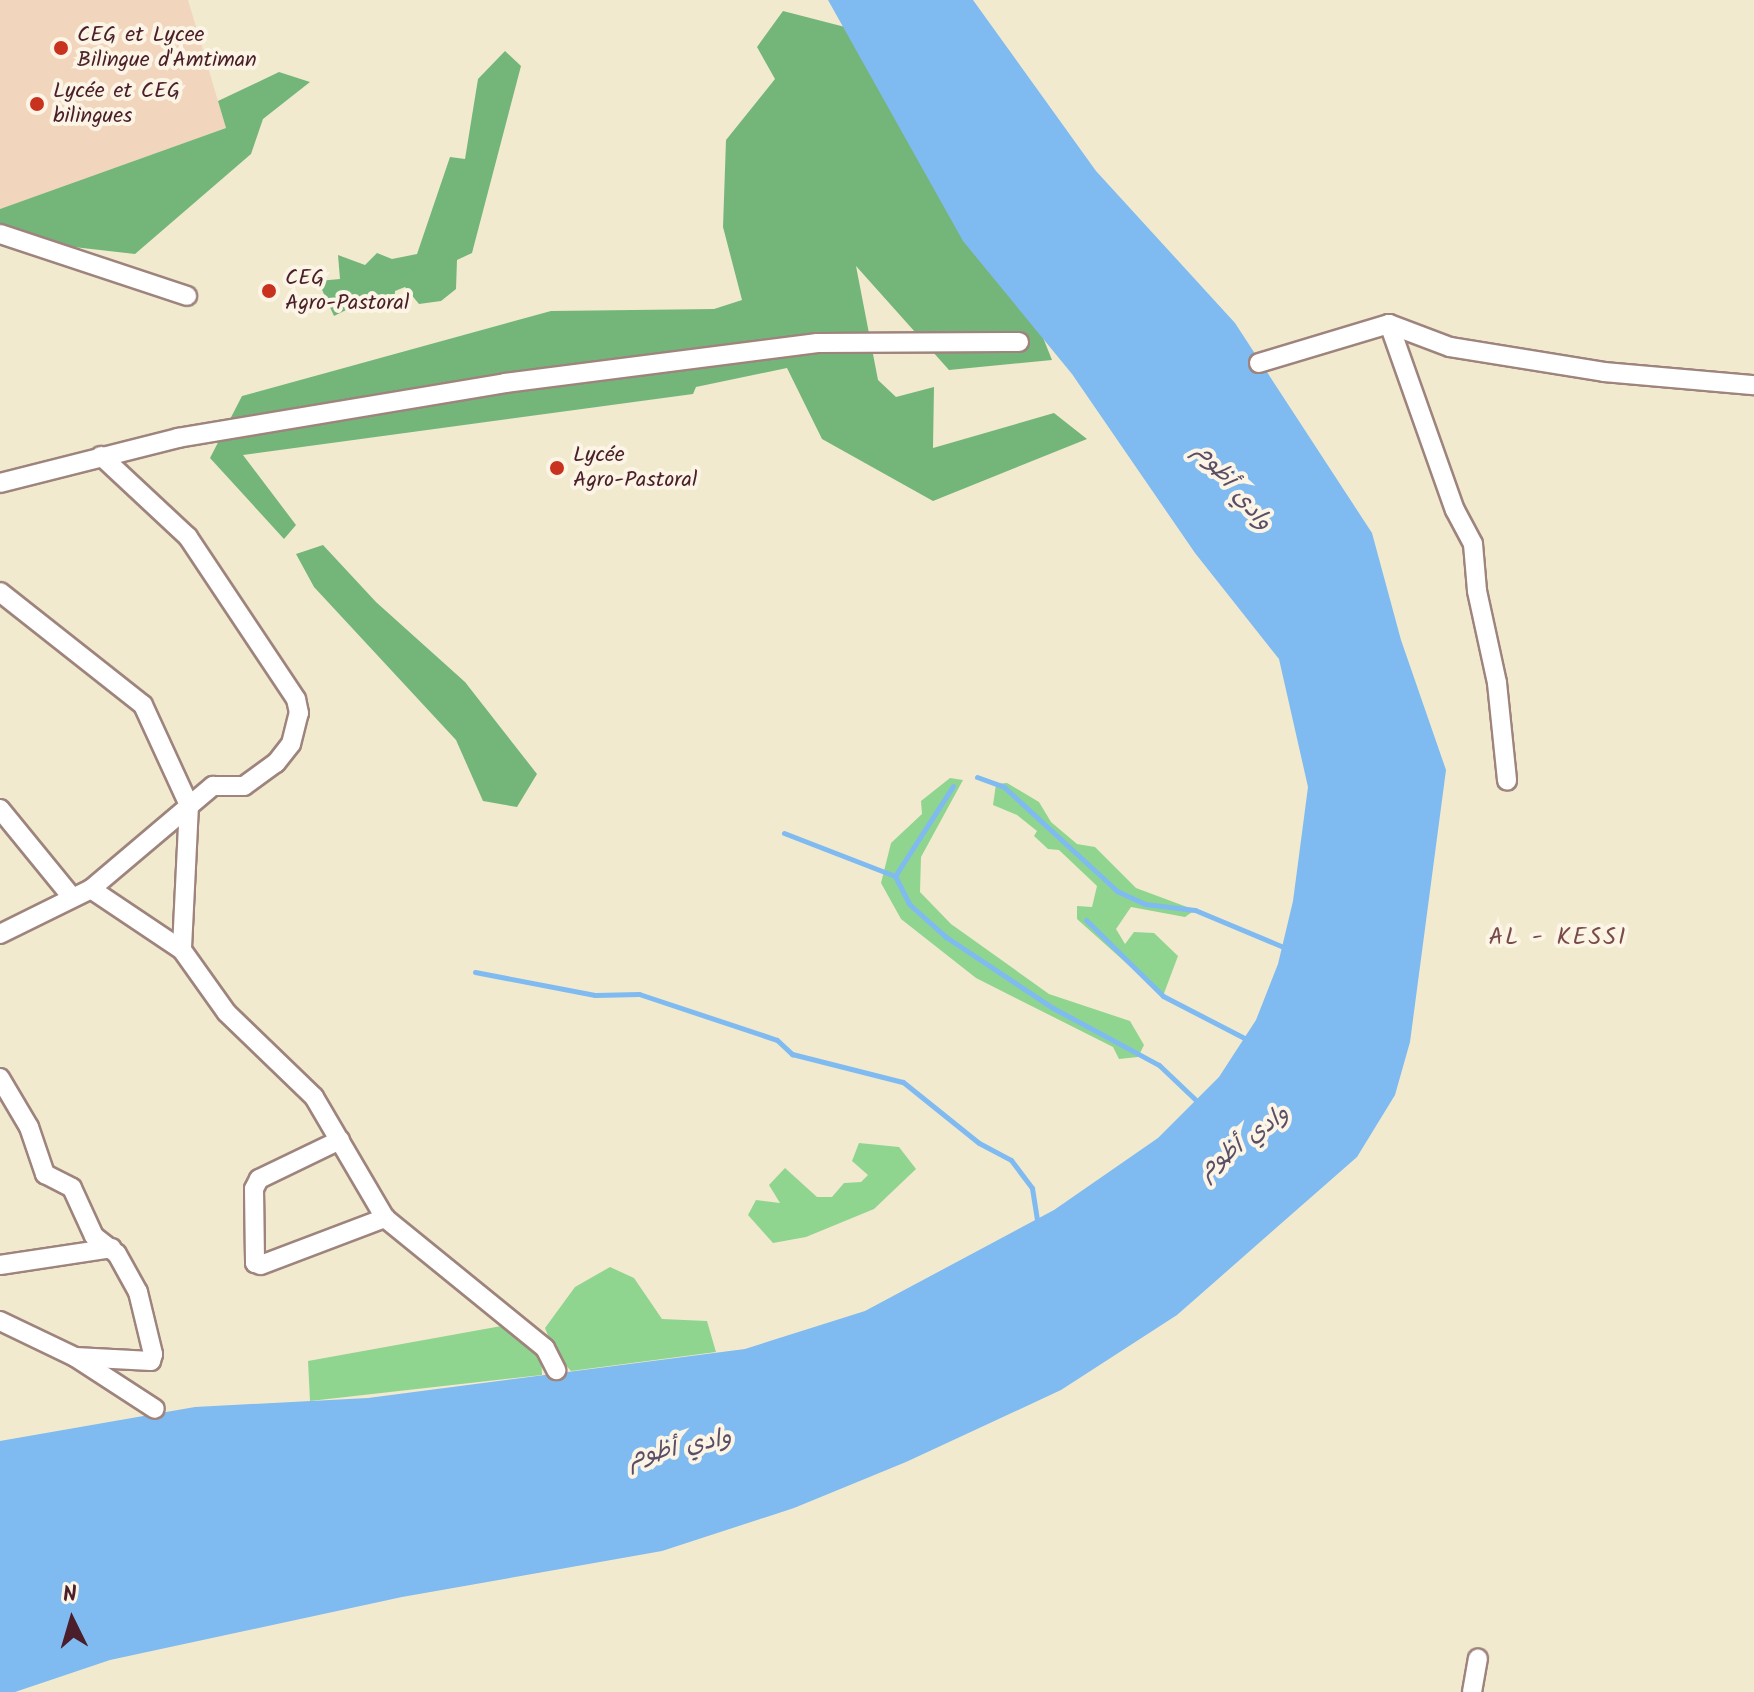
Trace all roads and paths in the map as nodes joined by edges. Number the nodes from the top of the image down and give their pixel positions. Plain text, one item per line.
1 (0, 234) edge
2 (187, 296) dead end
3 (1389, 324) junction
4 (1019, 342) dead end
5 (1259, 363) dead end
6 (1754, 385) edge
7 (101, 456) junction
8 (0, 483) edge
9 (0, 592) edge
10 (1507, 780) dead end
11 (189, 805) junction
12 (0, 809) edge
13 (91, 889) junction
14 (71, 896) junction
15 (0, 934) edge
16 (182, 950) junction
17 (0, 1078) edge
18 (340, 1140) junction
19 (385, 1218) junction
20 (112, 1248) junction
21 (0, 1265) edge
22 (0, 1321) edge
23 (75, 1357) junction
24 (556, 1370) dead end
25 (155, 1409) dead end
26 (1478, 1659) dead end
27 (1472, 1692) edge

1 - 2 street
3 - 5 street
3 - 6 street
3 - 10 street
4 - 7 street
7 - 8 street
7 - 11 street
9 - 11 street
11 - 13 street
11 - 16 street
12 - 14 street
13 - 14 street
13 - 16 street
14 - 15 street
16 - 18 street
17 - 20 street
18 - 19 street
18 - 19 street
19 - 24 street
20 - 21 street
20 - 23 street
22 - 23 street
23 - 25 street
26 - 27 street

